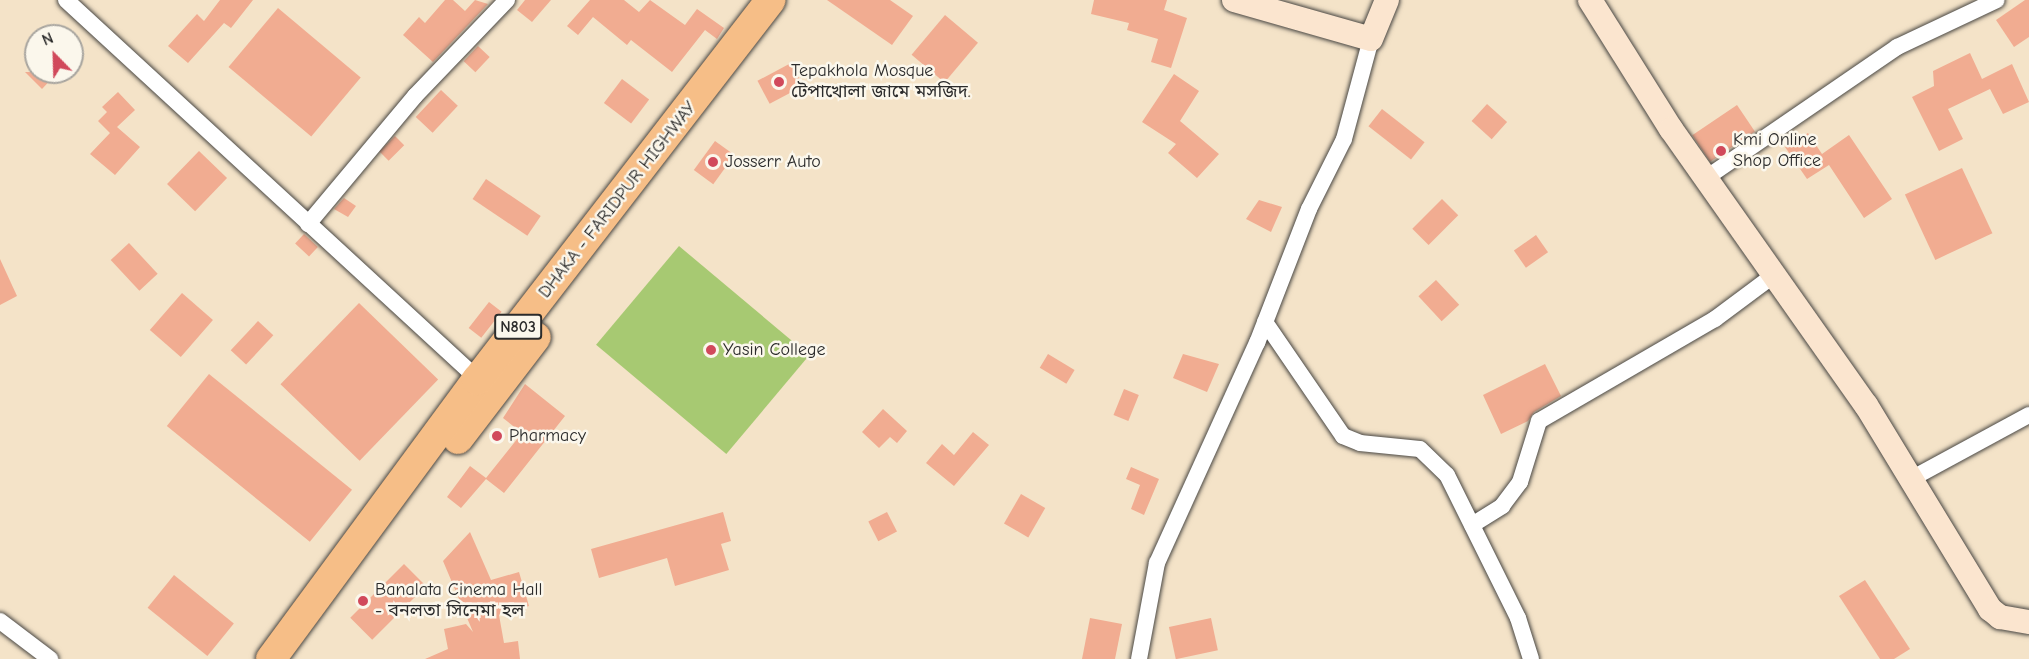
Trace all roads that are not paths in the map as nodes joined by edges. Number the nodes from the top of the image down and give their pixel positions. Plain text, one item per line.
1 (66, 0) edge
2 (507, 0) edge
3 (771, 0) edge
4 (792, 0) edge
5 (1234, 0) edge
6 (1387, 0) edge
7 (1590, 0) edge
8 (1997, 0) edge
9 (1371, 39) junction
10 (717, 88) junction
11 (1706, 178) junction
12 (308, 224) junction
13 (1774, 274) junction
14 (1265, 322) junction
15 (486, 385) junction
16 (2029, 415) edge
17 (1911, 479) junction
18 (382, 525) junction
19 (1472, 525) junction
20 (0, 621) edge
21 (2029, 622) edge
22 (50, 659) edge
23 (270, 659) edge
24 (293, 659) edge
25 (1139, 659) edge
26 (1531, 659) edge

1 - 12 street
2 - 12 street
3 - 10 highway, DHAKA - FARIDPUR HIGHWAY / N803
4 - 10 highway, DHAKA - FARIDPUR HIGHWAY / N803
5 - 9 main road
6 - 9 main road
7 - 11 main road
8 - 11 street
9 - 14 street
10 - 15 highway, DHAKA - FARIDPUR HIGHWAY / N803
11 - 13 main road
12 - 15 street
13 - 17 main road
13 - 19 street
14 - 19 street
14 - 25 street
15 - 18 highway, DHAKA - FARIDPUR HIGHWAY / N803
16 - 17 street
17 - 21 main road
18 - 23 highway, DHAKA - FARIDPUR HIGHWAY / N803
18 - 24 highway, DHAKA - FARIDPUR HIGHWAY / N803
19 - 26 street
20 - 22 street

